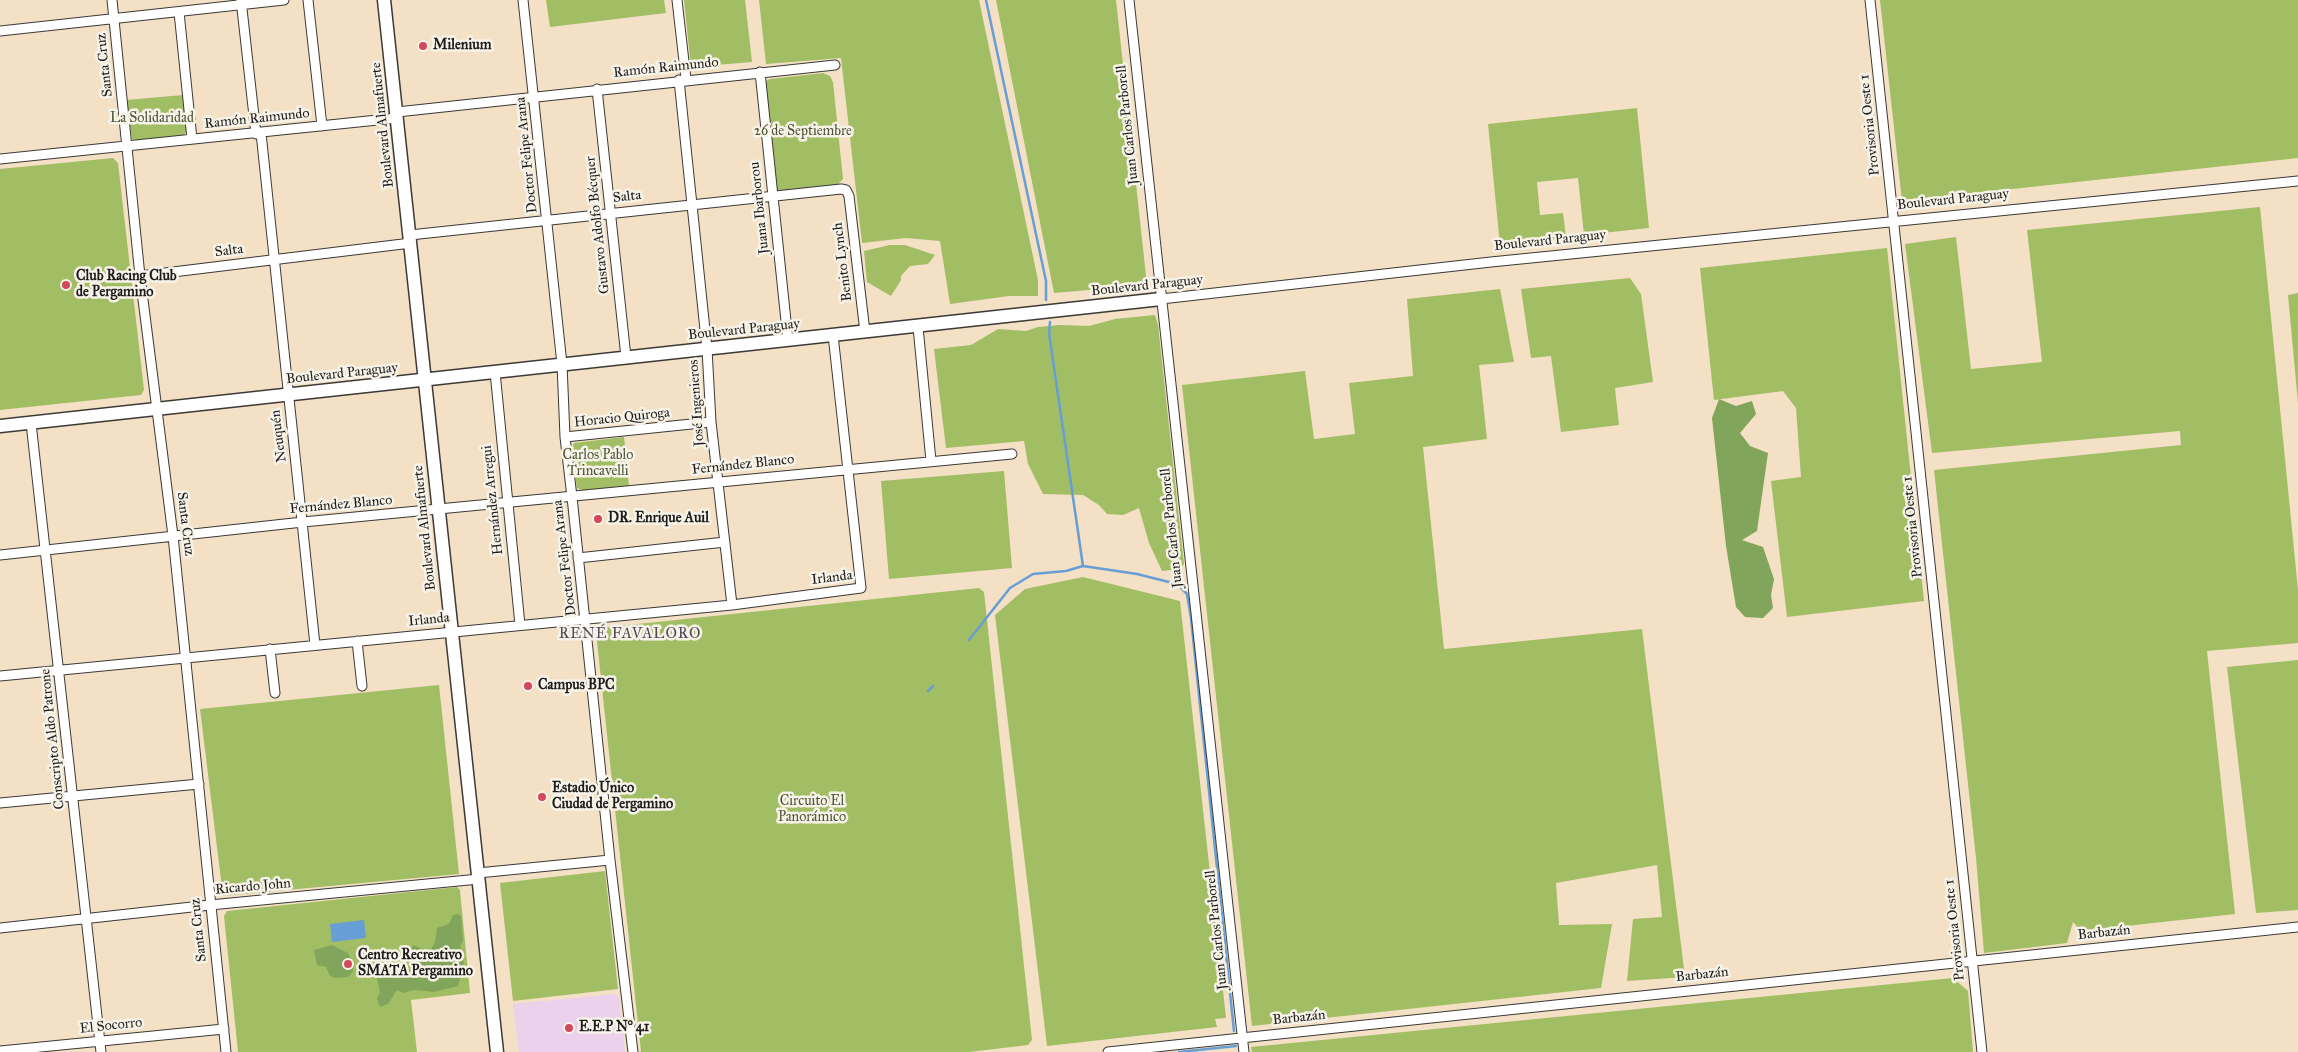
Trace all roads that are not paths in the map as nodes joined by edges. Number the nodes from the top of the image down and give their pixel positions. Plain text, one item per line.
1 (112, 0) edge
2 (284, 0) edge
3 (308, 0) edge
4 (384, 0) edge
5 (523, 0) edge
6 (677, 0) edge
7 (1129, 0) edge
8 (1870, 0) edge
9 (242, 2) edge
10 (179, 12) junction
11 (114, 19) junction
12 (0, 31) edge
13 (835, 65) dead end
14 (760, 72) junction
15 (682, 80) junction
16 (597, 89) junction
17 (534, 96) junction
18 (397, 115) junction
19 (322, 126) junction
20 (258, 133) junction
21 (192, 140) junction
22 (127, 146) junction
23 (0, 158) edge
24 (2298, 181) edge
25 (846, 190) joint
26 (773, 196) junction
27 (692, 204) junction
28 (611, 212) junction
29 (548, 219) junction
30 (1895, 220) junction
31 (410, 239) junction
32 (274, 259) junction
33 (140, 276) junction
34 (1161, 299) junction
35 (918, 327) junction
36 (865, 332) junction
37 (833, 335) junction
38 (788, 340) junction
39 (707, 349) junction
40 (626, 357) junction
41 (562, 364) junction
42 (495, 372) junction
43 (425, 380) junction
44 (288, 395) junction
45 (156, 409) junction
46 (712, 422) junction
47 (31, 423) junction
48 (0, 426) edge
49 (565, 437) junction
50 (1012, 454) dead end
51 (931, 461) junction
52 (849, 469) junction
53 (718, 482) junction
54 (572, 497) junction
55 (507, 504) junction
56 (438, 510) junction
57 (303, 522) junction
58 (173, 536) junction
59 (725, 542) junction
60 (45, 550) junction
61 (0, 555) edge
62 (578, 558) junction
63 (732, 605) junction
64 (586, 618) junction
65 (520, 625) junction
66 (452, 632) junction
67 (357, 641) junction
68 (315, 645) junction
69 (270, 649) junction
70 (186, 657) junction
71 (59, 670) junction
72 (0, 676) edge
73 (362, 686) dead end
74 (275, 694) dead end
75 (199, 784) junction
76 (73, 796) junction
77 (0, 803) edge
78 (610, 860) junction
79 (478, 876) junction
80 (210, 904) junction
81 (87, 919) junction
82 (2298, 926) edge
83 (0, 928) edge
84 (1972, 960) junction
85 (224, 1029) junction
86 (1242, 1038) junction
87 (100, 1041) junction
88 (0, 1051) edge
89 (101, 1052) edge
90 (226, 1052) edge
91 (497, 1052) edge
92 (633, 1052) edge
93 (1108, 1052) edge
94 (1244, 1052) edge
95 (1982, 1052) edge

1 - 11 street, Santa Cruz
2 - 9 street
3 - 19 street
4 - 18 main road, Boulevard Almafuerte
5 - 17 street, Doctor Felipe Arana
6 - 15 street, José Ingenieros
7 - 34 street, Juan Carlos Parborell
8 - 30 street, Provisoria Oeste 1
9 - 10 street
9 - 20 street, Neuquén
10 - 11 street
10 - 21 street
11 - 12 street
11 - 22 street, Santa Cruz
13 - 14 street, Ramón Raimundo
14 - 15 street, Ramón Raimundo
14 - 26 street, Juana Ibarborou
15 - 16 street, Ramón Raimundo
15 - 27 street, José Ingenieros
16 - 17 street, Ramón Raimundo
16 - 28 street, Gustavo Adolfo Bécquer
17 - 18 street, Ramón Raimundo
17 - 29 street, Doctor Felipe Arana
18 - 19 street, Ramón Raimundo
18 - 31 main road, Boulevard Almafuerte
19 - 20 street, Ramón Raimundo
20 - 21 street, Ramón Raimundo
20 - 32 street, Neuquén
21 - 22 street, Ramón Raimundo
22 - 23 street, Ramón Raimundo
22 - 33 street, Santa Cruz
24 - 30 street, Boulevard Paraguay
25 - 26 street, Salta
25 - 36 street, Benito Lynch
26 - 27 street, Salta
26 - 38 street, Juana Ibarborou
27 - 28 street, Salta
27 - 39 street, José Ingenieros
28 - 29 street, Salta
28 - 40 street, Gustavo Adolfo Bécquer
29 - 31 street, Salta
29 - 41 street, Doctor Felipe Arana
30 - 34 street, Boulevard Paraguay
30 - 84 street, Provisoria Oeste 1
31 - 32 street, Salta
31 - 43 main road, Boulevard Almafuerte
32 - 33 street, Salta
32 - 44 street, Neuquén
33 - 45 street, Santa Cruz
34 - 35 main road, Boulevard Paraguay
34 - 86 street, Juan Carlos Parborell
35 - 36 main road, Boulevard Paraguay
35 - 51 street
36 - 37 main road, Boulevard Paraguay
37 - 38 main road, Boulevard Paraguay
37 - 52 street
38 - 39 main road, Boulevard Paraguay
39 - 40 main road, Boulevard Paraguay
39 - 46 street, José Ingenieros
40 - 41 main road, Boulevard Paraguay
41 - 42 main road, Boulevard Paraguay
41 - 49 street, Doctor Felipe Arana
42 - 43 main road, Boulevard Paraguay
42 - 55 street, Hernández Arregui
43 - 44 main road, Boulevard Paraguay
43 - 56 main road, Boulevard Almafuerte
44 - 45 main road, Boulevard Paraguay
44 - 57 street, Neuquén
45 - 47 main road, Boulevard Paraguay
45 - 58 street, Santa Cruz
46 - 49 street, Horacio Quiroga
46 - 53 street, José Ingenieros
47 - 48 main road, Boulevard Paraguay
47 - 60 street, Conscripto Aldo Patrone
49 - 54 street, Doctor Felipe Arana
50 - 51 street, Fernández Blanco
51 - 52 street, Fernández Blanco
52 - 53 street, Fernández Blanco
52 - 63 street, Irlanda
53 - 54 street, Fernández Blanco
53 - 59 street, José Ingenieros
54 - 55 street, Fernández Blanco
54 - 62 street, Doctor Felipe Arana
55 - 56 street, Fernández Blanco
55 - 65 street, Hernández Arregui
56 - 57 street, Fernández Blanco
56 - 66 main road, Boulevard Almafuerte
57 - 58 street, Fernández Blanco
57 - 68 street, Neuquén
58 - 60 street, Fernández Blanco
58 - 70 street, Santa Cruz
59 - 62 street
59 - 63 street, José Ingenieros
60 - 61 street, Fernández Blanco
60 - 71 street, Conscripto Aldo Patrone
62 - 64 street, Doctor Felipe Arana
63 - 64 street, Irlanda
64 - 65 street, Irlanda
64 - 78 street, Doctor Felipe Arana
65 - 66 street, Irlanda
66 - 67 street, Irlanda
66 - 79 main road, Boulevard Almafuerte
67 - 68 street, Irlanda
67 - 73 street
68 - 69 street, Irlanda
69 - 70 street, Irlanda
69 - 74 street
70 - 71 street, Irlanda
70 - 75 street, Santa Cruz
71 - 72 street, Irlanda
71 - 76 street, Conscripto Aldo Patrone
75 - 76 street
75 - 80 street, Santa Cruz
76 - 77 street
76 - 81 street, Conscripto Aldo Patrone
78 - 79 street, Ricardo John
78 - 92 street, Doctor Felipe Arana
79 - 80 street, Ricardo John
79 - 91 main road, Boulevard Almafuerte
80 - 81 street, Ricardo John
80 - 85 street, Santa Cruz
81 - 83 street, Ricardo John
81 - 87 street, Conscripto Aldo Patrone
82 - 84 street, Barbazán
84 - 86 street, Barbazán
84 - 95 street, Provisoria Oeste 1
85 - 87 street, El Socorro
85 - 90 street, Santa Cruz
86 - 93 street, Barbazán
86 - 94 street, Juan Carlos Parborell
87 - 88 street, El Socorro
87 - 89 street, Conscripto Aldo Patrone

